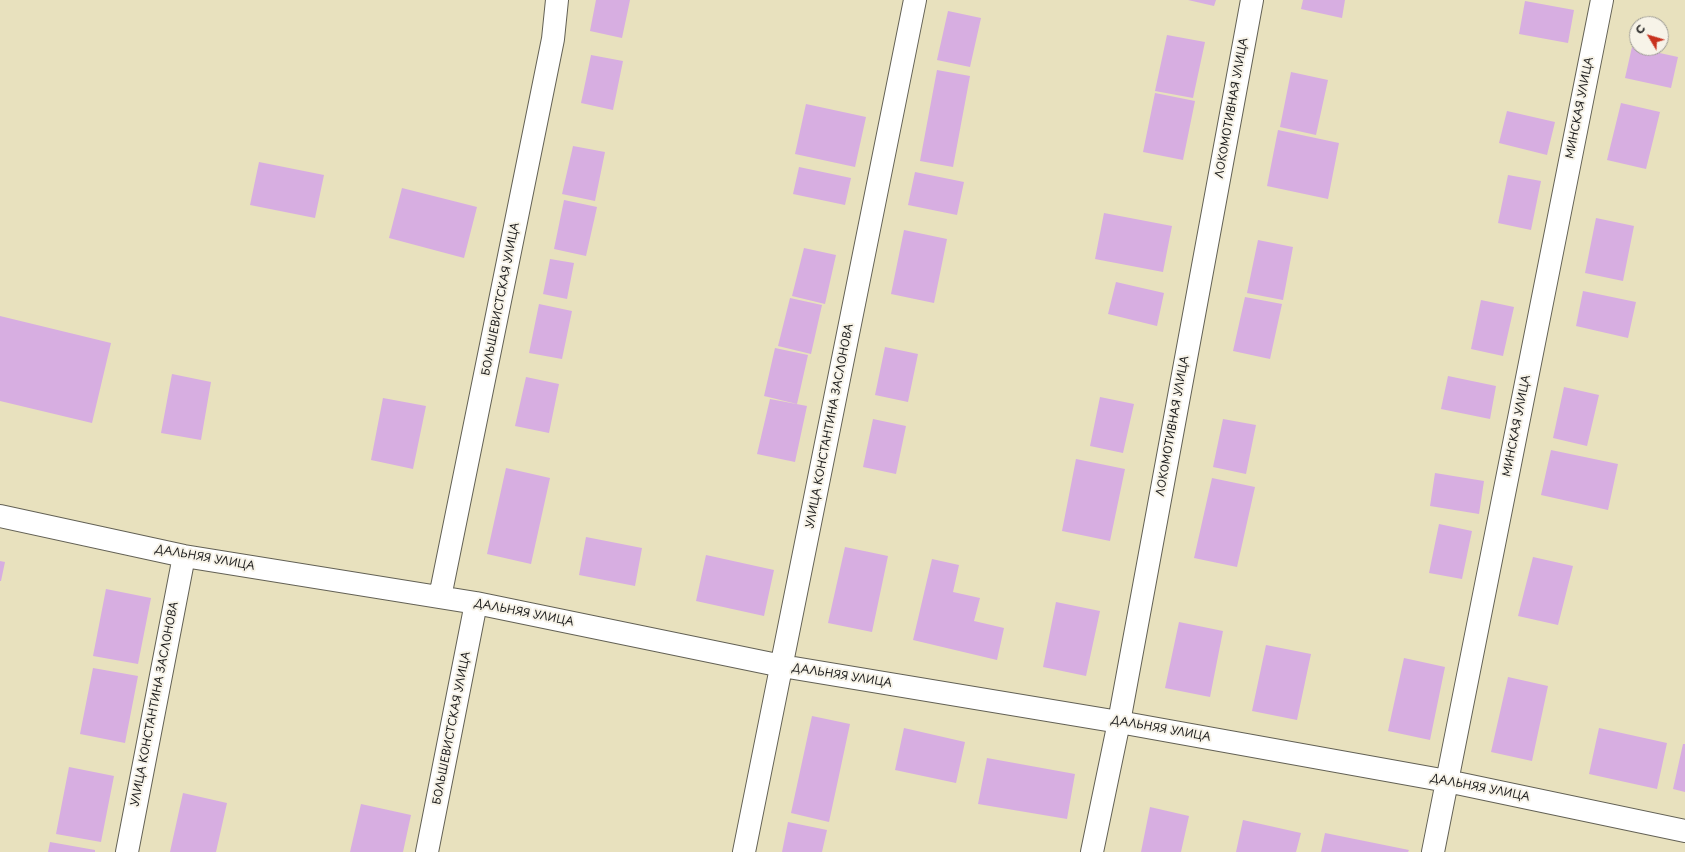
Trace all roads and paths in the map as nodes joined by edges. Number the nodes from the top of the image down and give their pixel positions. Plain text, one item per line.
1 (557, 0) edge
2 (915, 0) edge
3 (1252, 0) edge
4 (1602, 0) edge
5 (0, 516) edge
6 (184, 556) junction
7 (440, 597) junction
8 (476, 603) junction
9 (782, 666) junction
10 (1119, 722) junction
11 (1447, 781) junction
12 (1685, 831) edge
13 (127, 852) edge
14 (427, 852) edge
15 (744, 852) edge
16 (1092, 852) edge
17 (1433, 852) edge

1 - 7 street, БОЛЬШЕВИСТСКАЯ УЛИЦА
2 - 9 street, УЛИЦА КОНСТАНТИНА ЗАСЛОНОВА
3 - 10 street, ЛОКОМОТИВНАЯ УЛИЦА
4 - 11 street, МИНСКАЯ УЛИЦА
5 - 6 street, ДАЛЬНЯЯ УЛИЦА
6 - 7 street, ДАЛЬНЯЯ УЛИЦА
6 - 13 street, УЛИЦА КОНСТАНТИНА ЗАСЛОНОВА
7 - 8 street, ДАЛЬНЯЯ УЛИЦА
8 - 9 street, ДАЛЬНЯЯ УЛИЦА
8 - 14 street, БОЛЬШЕВИСТСКАЯ УЛИЦА
9 - 10 street, ДАЛЬНЯЯ УЛИЦА
9 - 15 street, УЛИЦА КОНСТАНТИНА ЗАСЛОНОВА
10 - 11 street, ДАЛЬНЯЯ УЛИЦА
10 - 16 street, ЛОКОМОТИВНАЯ УЛИЦА
11 - 12 street, ДАЛЬНЯЯ УЛИЦА
11 - 17 street, МИНСКАЯ УЛИЦА

